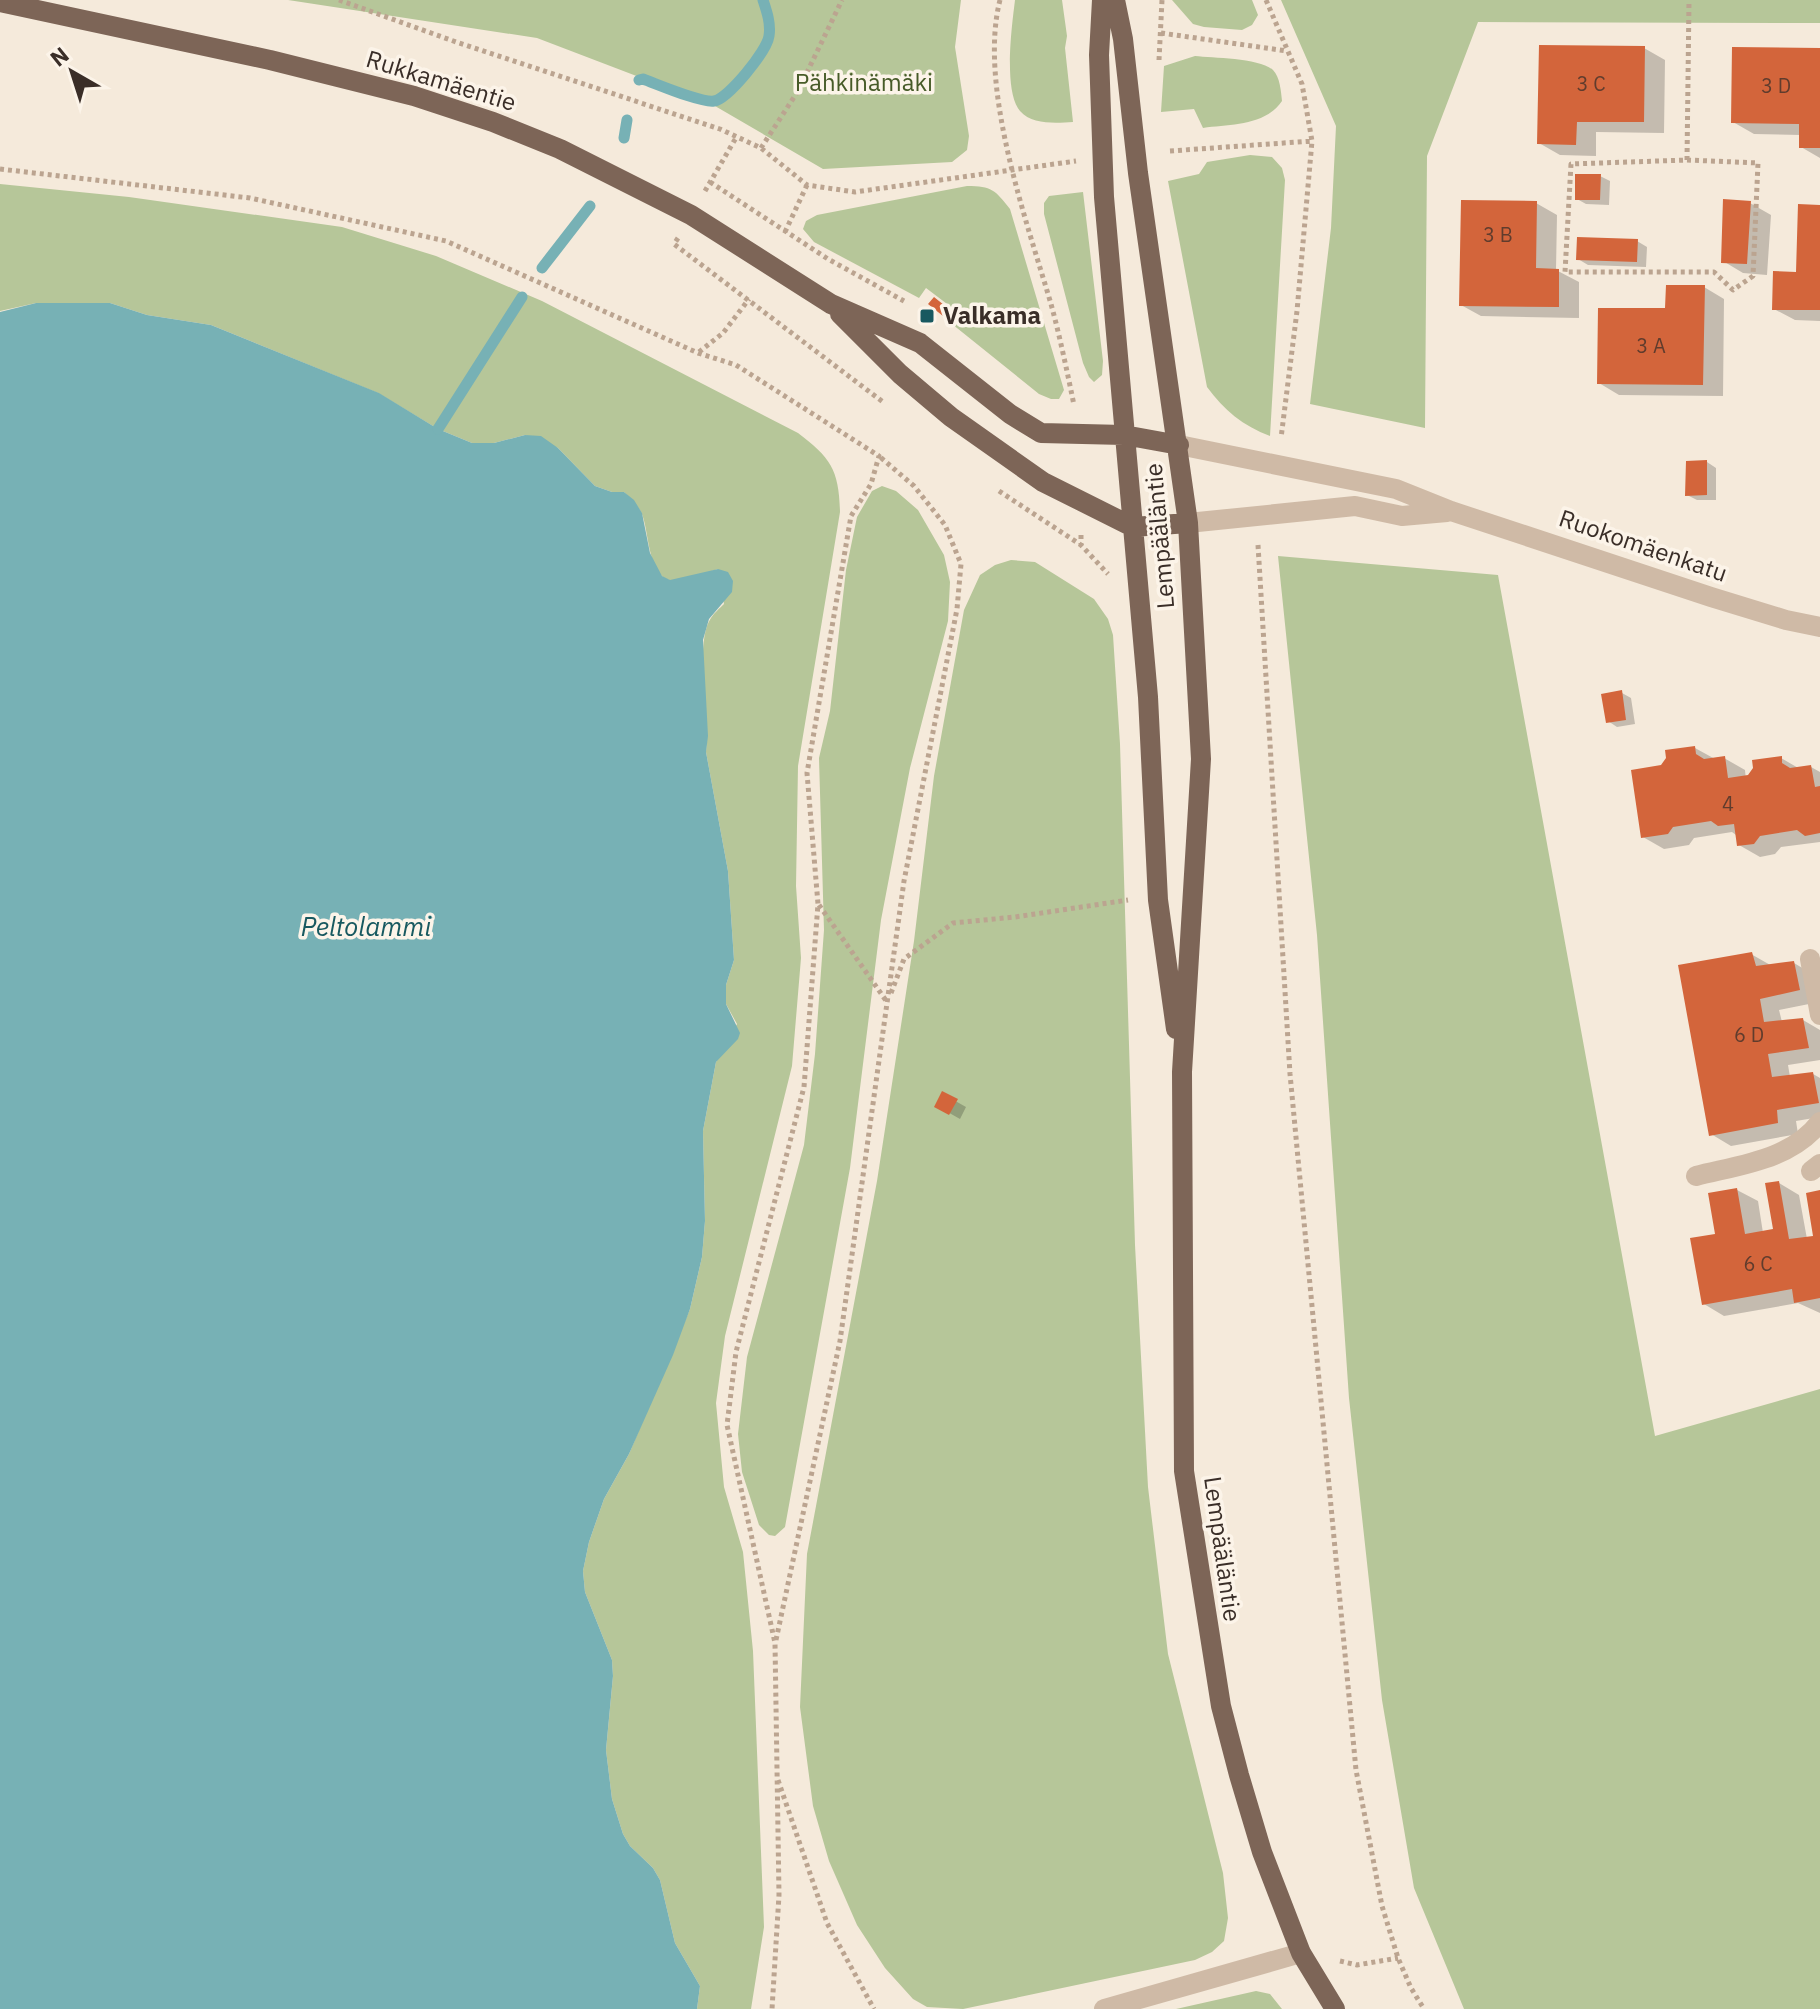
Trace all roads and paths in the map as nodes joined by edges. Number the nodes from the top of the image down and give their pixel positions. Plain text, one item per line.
1 (339, 0) edge
2 (842, 0) edge
3 (1000, 0) edge
4 (1102, 0) edge
5 (1115, 0) edge
6 (1162, 0) edge
7 (1266, 0) edge
8 (1689, 0) edge
9 (0, 2) edge
10 (1161, 33) junction
11 (1287, 51) junction
12 (1159, 60) dead end
13 (1312, 141) junction
14 (761, 148) junction
15 (1170, 151) dead end
16 (1687, 160) junction
17 (1076, 161) dead end
18 (0, 169) edge
19 (1013, 170) junction
20 (807, 185) junction
21 (785, 232) dead end
22 (749, 299) dead end
23 (831, 304) junction
24 (698, 353) junction
25 (1124, 435) junction
26 (1179, 445) junction
27 (879, 456) junction
28 (1273, 464) junction
29 (1451, 511) junction
30 (1260, 517) junction
31 (1188, 523) junction
32 (1133, 527) junction
33 (1820, 627) edge
34 (1158, 900) junction
35 (818, 904) junction
36 (1810, 959) dead end
37 (887, 1003) junction
38 (1820, 1015) edge
39 (1182, 1072) junction
40 (1820, 1122) edge
41 (1696, 1176) dead end
42 (775, 1643) junction
43 (776, 1775) junction
44 (1301, 1953) junction
45 (1398, 1958) junction
46 (772, 2009) edge
47 (874, 2009) edge
48 (1104, 2009) edge
49 (1335, 2009) edge
50 (1424, 2009) edge

1 - 14 path
2 - 14 path
3 - 19 path
4 - 25 main road, Lempääläntie
5 - 26 main road, Lempääläntie
6 - 10 path
7 - 11 path
8 - 16 path
9 - 23 main road, Rukkamäentie
10 - 11 path
10 - 12 path
11 - 13 path
13 - 15 path
13 - 28 path
14 - 20 path
16 - 16 path
17 - 19 path
18 - 24 path
19 - 20 path
20 - 21 path
22 - 24 path
23 - 25 main road, Rukkamäentie
23 - 32 main road, Rukkamäentie
24 - 27 path
25 - 26 main road, Rukkamäentie
25 - 32 main road, Lempääläntie
26 - 28 street, Ruokomäenkatu
26 - 31 main road, Lempääläntie
27 - 35 path
27 - 37 path
28 - 29 street, Ruokomäenkatu
29 - 30 street, Ruokomäenkatu
29 - 33 street, Ruokomäenkatu
30 - 31 street, Ruokomäenkatu
30 - 45 path
31 - 32 main road, Ruokomäenkatu
31 - 39 main road, Lempääläntie
32 - 34 main road, Lempääläntie
34 - 37 path
34 - 39 main road, Lempääläntie
35 - 37 path
35 - 42 path
36 - 38 street
37 - 42 path
39 - 44 main road, Lempääläntie
40 - 41 street
42 - 43 path
43 - 46 path
43 - 47 path
44 - 45 path
44 - 48 street
44 - 49 main road, Lempääläntie
45 - 50 path

